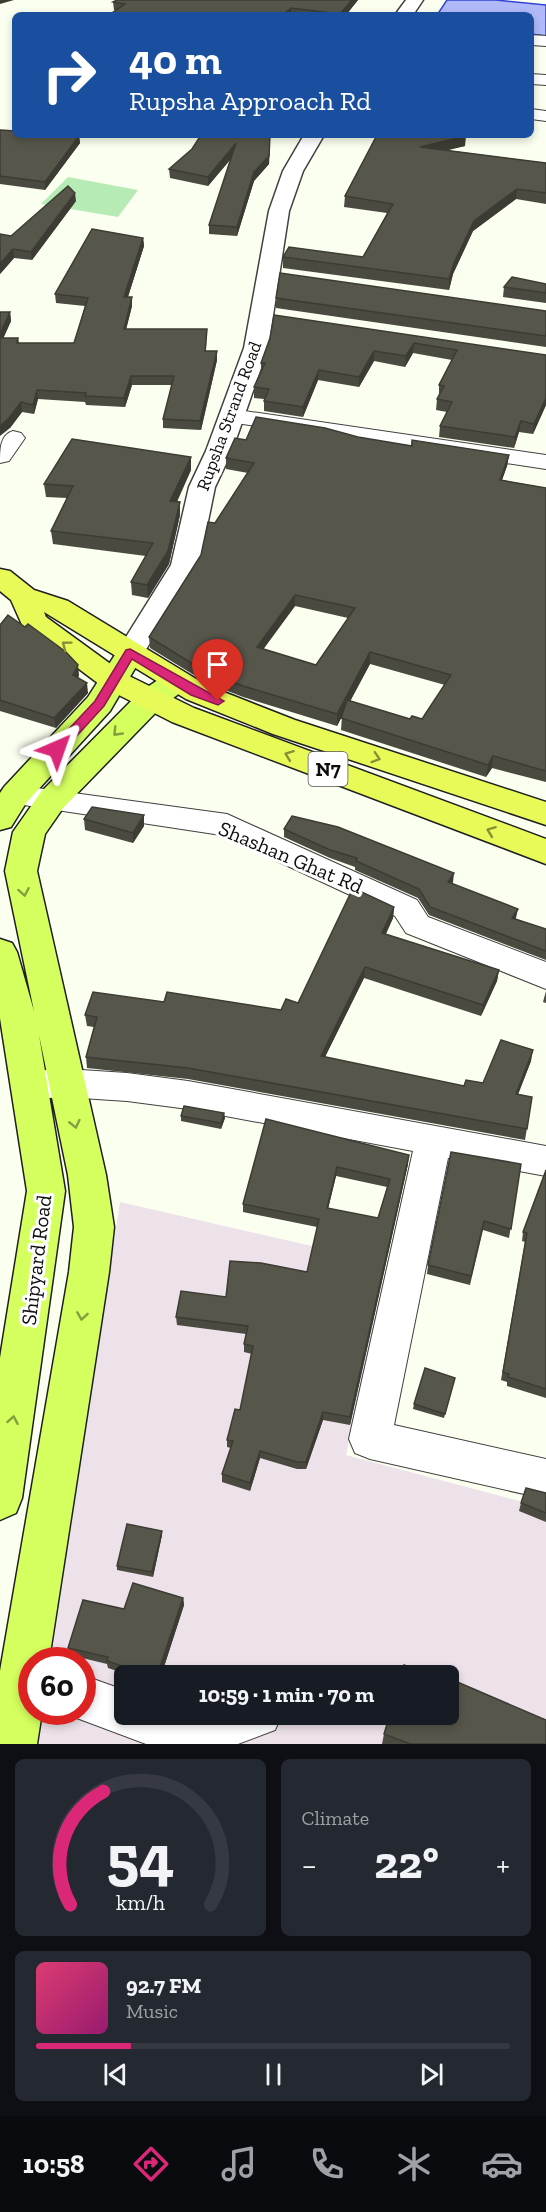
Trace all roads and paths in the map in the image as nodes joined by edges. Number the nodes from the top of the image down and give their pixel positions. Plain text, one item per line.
1 (312, 138) edge
2 (231, 416) junction
3 (546, 462) edge
4 (0, 577) edge
5 (24, 596) junction
6 (130, 653) junction
7 (113, 680) junction
8 (164, 690) junction
9 (52, 800) junction
10 (5, 802) edge
11 (546, 814) edge
12 (546, 852) edge
13 (0, 952) edge
14 (546, 976) edge
15 (9, 1018) edge
16 (48, 1084) junction
17 (434, 1139) junction
18 (546, 1161) edge
19 (546, 1479) edge
20 (0, 1498) edge
21 (23, 1647) edge
22 (18, 1673) edge
23 (96, 1703) edge
24 (114, 1710) edge
25 (156, 1725) edge
26 (225, 1725) edge
27 (12, 1744) edge

1 - 2 street, Rupsha Strand Road
2 - 3 street
2 - 6 street, Rupsha Strand Road
4 - 5 highway, N7
5 - 6 highway, N7
7 -> 5 highway, N7
6 - 7 main road
6 - 8 highway, N7
7 - 8 highway, N7
7 - 10 main road
8 -> 9 main road
8 -> 11 highway, N7
12 -> 8 highway, N7
9 - 10 street, Shashan Ghat Rd
9 - 14 street, Shashan Ghat Rd
9 -> 16 main road
13 - 15 main road, Shipyard Road
15 - 16 main road, Shipyard Road
16 - 17 street
20 -> 16 main road, Shipyard Road
16 -> 21 main road
17 - 18 street
17 - 19 street
22 - 27 main road
23 - 24 street
25 - 26 street

